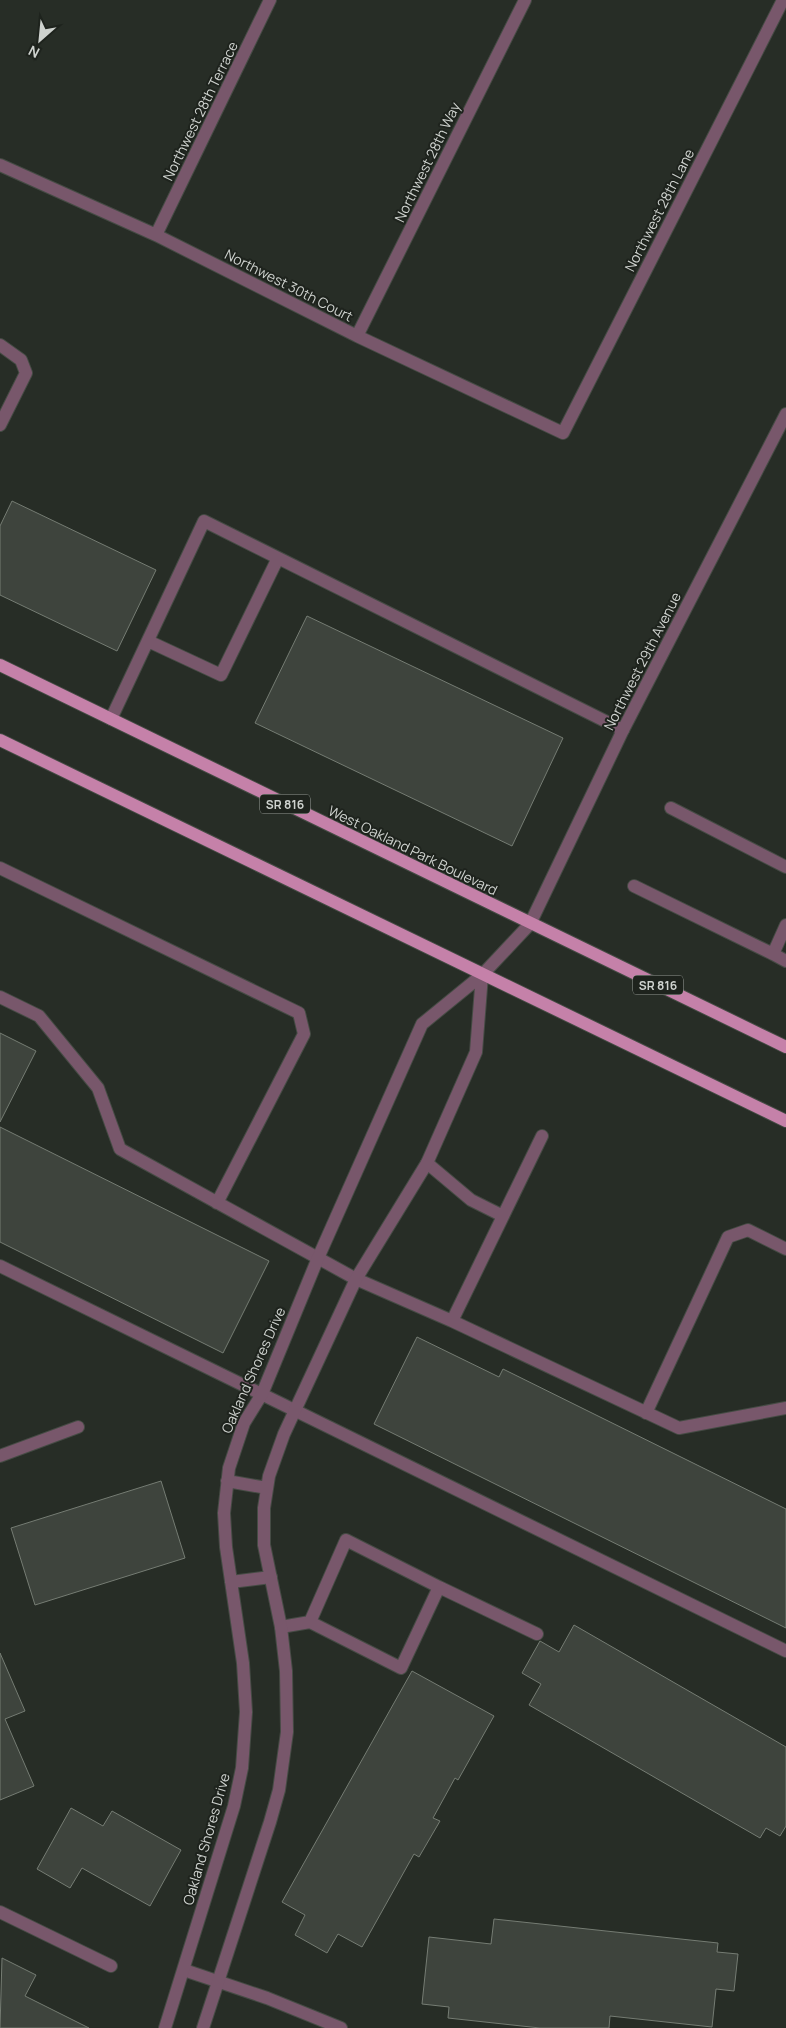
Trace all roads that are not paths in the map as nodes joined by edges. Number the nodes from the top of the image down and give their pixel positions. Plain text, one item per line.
1 (270, 0) edge
2 (524, 0) edge
3 (783, 0) edge
4 (0, 165) edge
5 (156, 235) junction
6 (357, 336) junction
7 (0, 345) edge
8 (786, 414) edge
9 (0, 425) edge
10 (563, 433) joint
11 (278, 558) junction
12 (148, 641) junction
13 (0, 665) edge
14 (111, 718) junction
15 (623, 730) junction
16 (0, 740) edge
17 (670, 808) dead end
18 (786, 867) edge
19 (0, 868) edge
20 (634, 886) dead end
21 (530, 924) junction
22 (786, 925) edge
23 (772, 954) junction
24 (786, 961) edge
25 (482, 975) junction
26 (0, 997) edge
27 (786, 1046) edge
28 (786, 1121) edge
29 (542, 1136) dead end
30 (426, 1163) junction
31 (218, 1203) junction
32 (503, 1216) junction
33 (786, 1249) edge
34 (318, 1258) junction
35 (0, 1266) edge
36 (356, 1279) junction
37 (452, 1321) junction
38 (262, 1394) junction
39 (786, 1408) edge
40 (295, 1410) junction
41 (646, 1413) junction
42 (78, 1427) dead end
43 (0, 1456) edge
44 (227, 1481) junction
45 (267, 1488) junction
46 (271, 1577) junction
47 (231, 1582) junction
48 (439, 1587) junction
49 (310, 1622) junction
50 (281, 1627) junction
51 (537, 1634) dead end
52 (786, 1652) edge
53 (0, 1912) edge
54 (111, 1966) dead end
55 (184, 1970) junction
56 (217, 1981) junction
57 (165, 2028) edge
58 (202, 2028) edge
59 (341, 2028) edge

1 - 5 street, Northwest 28th Terrace
2 - 6 street, Northwest 28th Way
3 - 10 street, Northwest 28th Lane
4 - 5 street, Northwest 30th Court
5 - 6 street, Northwest 30th Court
6 - 10 street, Northwest 30th Court
7 - 9 street
8 - 15 street, Northwest 29th Avenue
11 - 12 street
11 - 12 street
11 - 15 street
12 - 14 street
13 - 14 main road, West Oakland Park Boulevard / SR 816
14 - 21 main road, West Oakland Park Boulevard / SR 816
15 - 21 street, Northwest 29th Avenue
16 - 25 main road
17 - 18 street
19 - 31 street
20 - 23 street
21 - 25 street, Oakland Shores Drive
21 - 27 main road, West Oakland Park Boulevard / SR 816
22 - 23 street
23 - 24 street
25 - 28 main road
25 - 30 street
25 - 34 street, Oakland Shores Drive
26 - 31 street
29 - 32 street
30 - 32 street
30 - 36 street
31 - 34 street
32 - 37 street
33 - 41 street
34 - 36 street
34 - 38 street, Oakland Shores Drive
35 - 38 street
36 - 37 street
36 - 40 street
37 - 41 street
38 - 40 street
38 - 44 street, Oakland Shores Drive
39 - 41 street
40 - 45 street
40 - 52 street
42 - 43 street
44 - 45 street
44 - 47 street, Oakland Shores Drive
45 - 46 street
46 - 47 street
46 - 50 street
47 - 55 street, Oakland Shores Drive
48 - 49 street
48 - 49 street
48 - 51 street
49 - 50 street
50 - 56 street
53 - 54 street
55 - 56 street
55 - 57 street, Oakland Shores Drive
56 - 58 street
56 - 59 street

